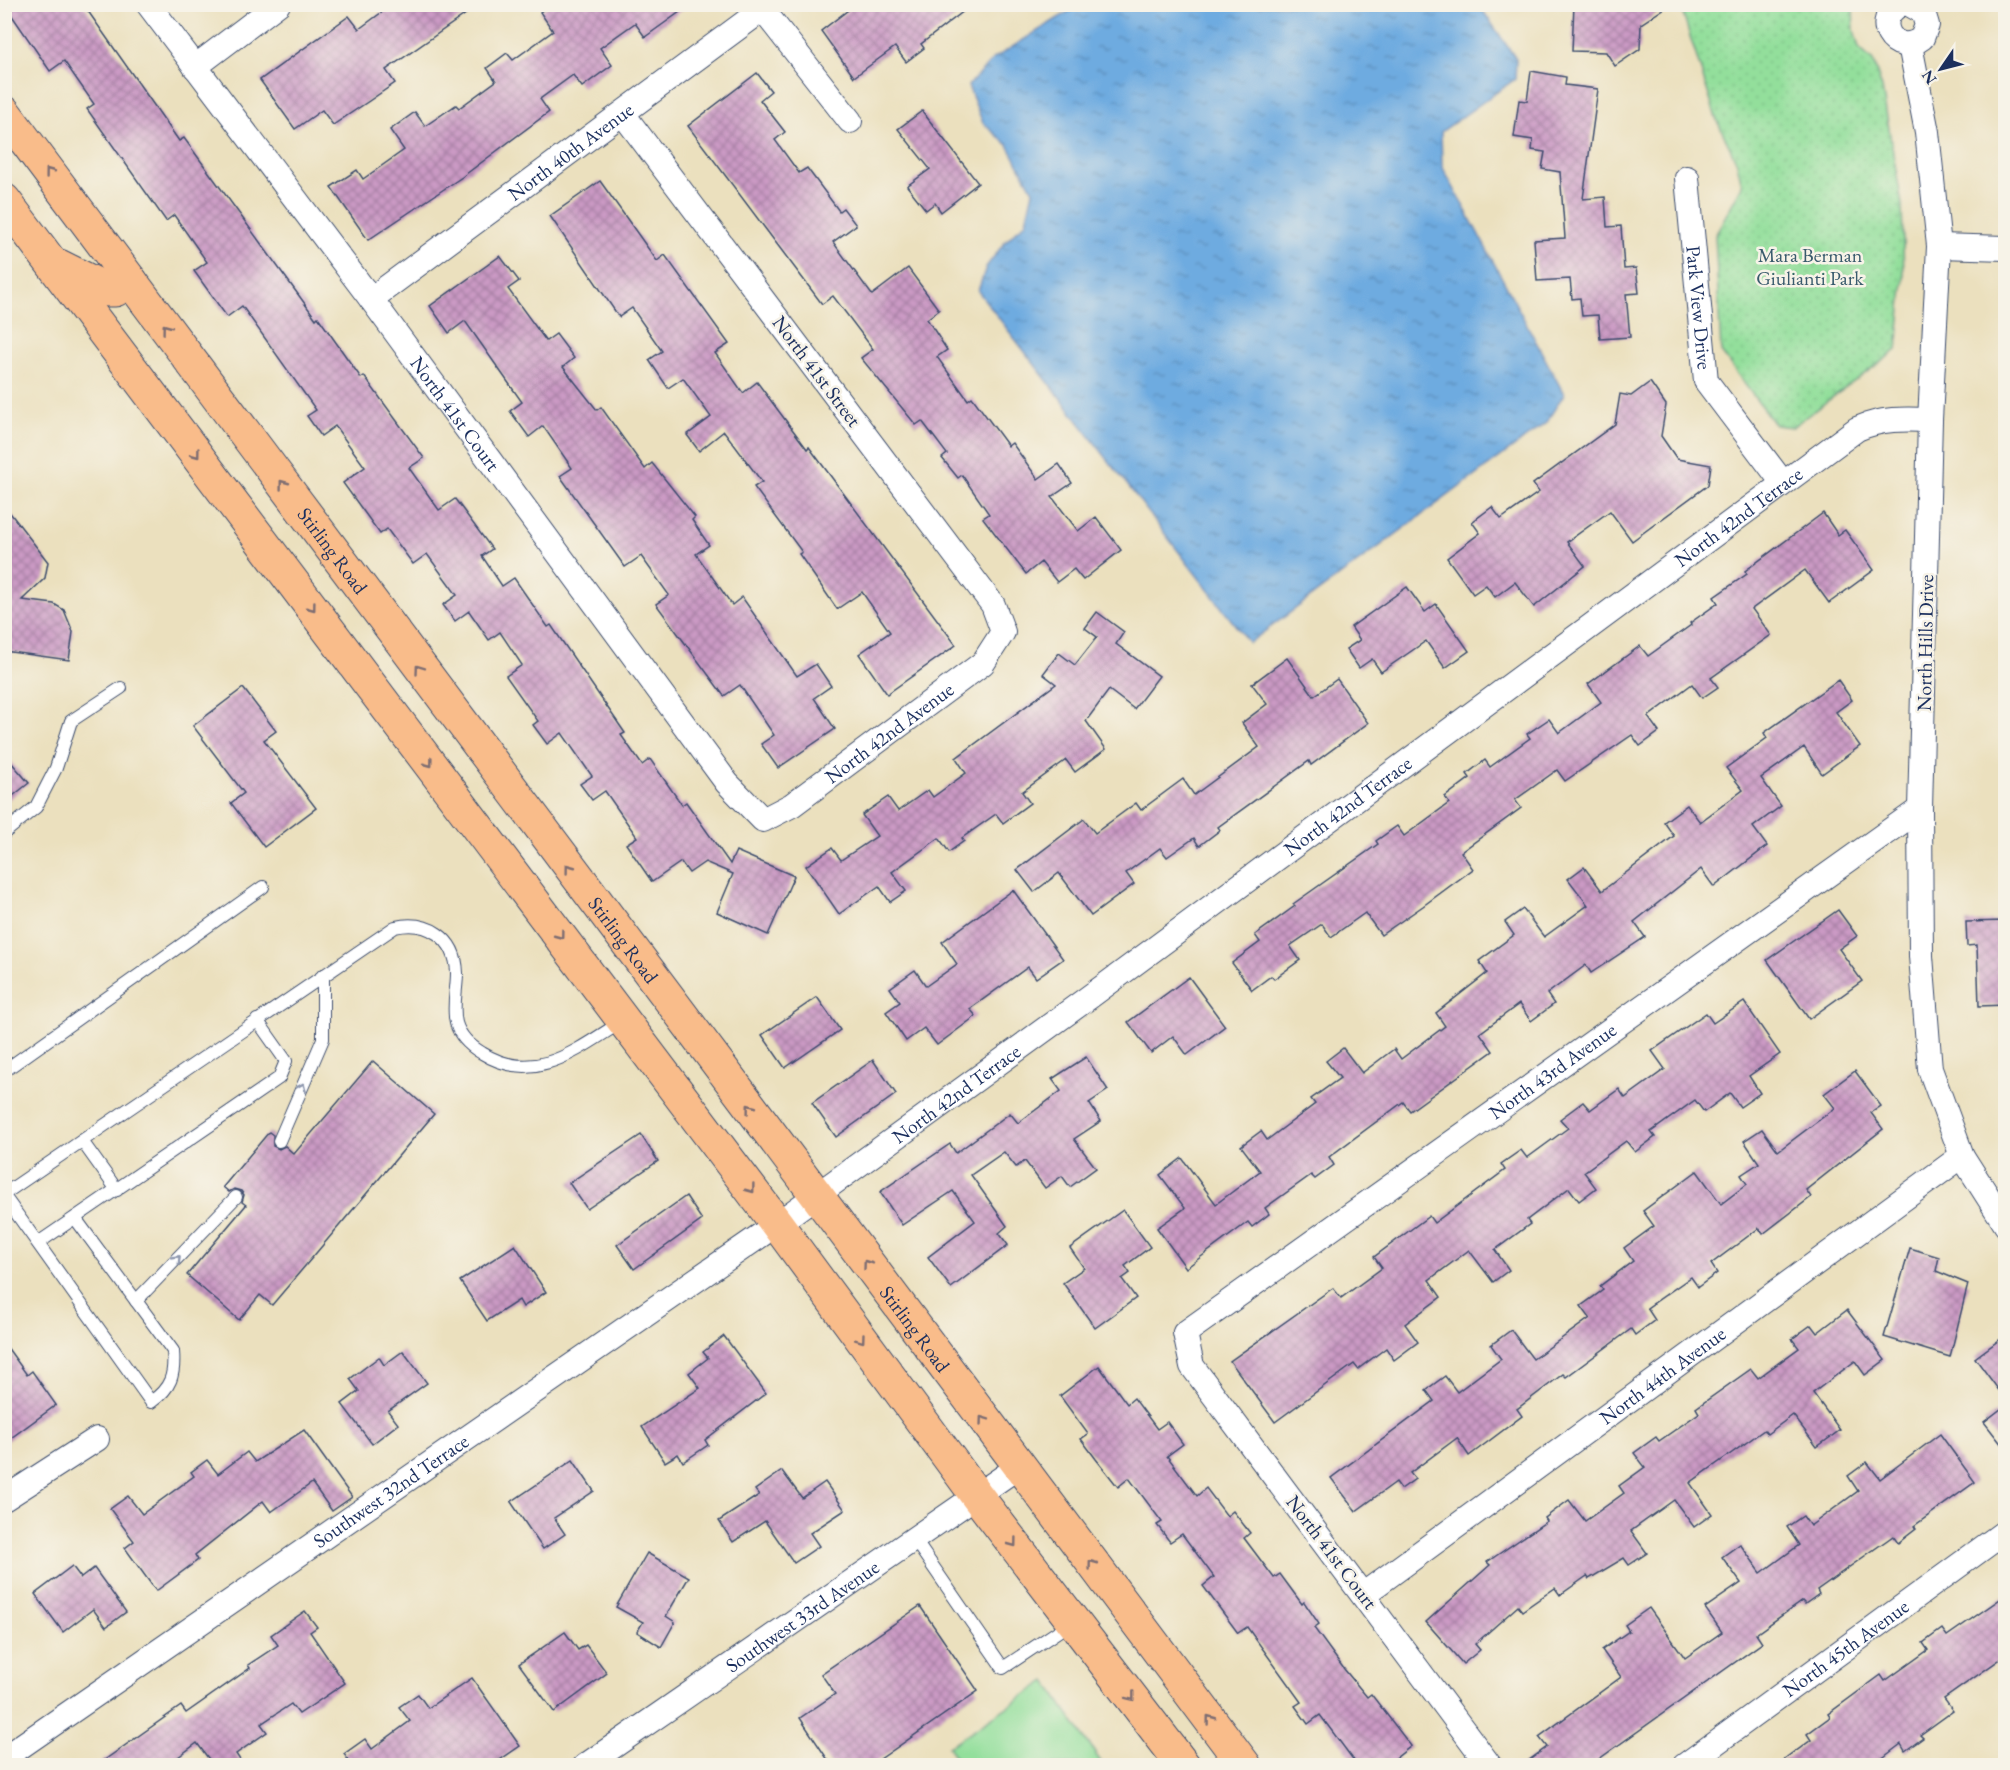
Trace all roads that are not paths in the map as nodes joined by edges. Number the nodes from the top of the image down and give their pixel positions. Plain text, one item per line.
1 (148, 4) edge
2 (278, 4) edge
3 (1909, 6) edge
4 (766, 7) edge
5 (1910, 45) junction
6 (195, 67) junction
7 (4, 112) edge
8 (623, 114) junction
9 (850, 122) dead end
10 (1687, 178) dead end
11 (4, 200) edge
12 (1939, 246) junction
13 (2006, 248) edge
14 (52, 262) junction
15 (131, 281) junction
16 (371, 299) junction
17 (1930, 420) junction
18 (1783, 483) junction
19 (318, 530) junction
20 (277, 561) junction
21 (1003, 632) joint
22 (121, 688) dead end
23 (1920, 809) junction
24 (763, 820) joint
25 (4, 833) edge
26 (263, 887) dead end
27 (323, 975) junction
28 (257, 1020) junction
29 (624, 1020) junction
30 (4, 1071) edge
31 (82, 1141) junction
32 (279, 1141) dead end
33 (1962, 1156) junction
34 (117, 1190) junction
35 (4, 1195) edge
36 (817, 1195) junction
37 (236, 1197) dead end
38 (75, 1218) junction
39 (777, 1224) junction
40 (2006, 1225) edge
41 (38, 1243) junction
42 (136, 1301) junction
43 (1185, 1333) joint
44 (97, 1439) dead end
45 (1018, 1467) junction
46 (977, 1496) junction
47 (4, 1499) edge
48 (2006, 1531) edge
49 (914, 1539) junction
50 (1364, 1594) junction
51 (1072, 1622) junction
52 (4, 1758) edge
53 (585, 1766) edge
54 (1184, 1766) edge
55 (1245, 1766) edge
56 (1490, 1766) edge
57 (1684, 1766) edge

1 - 6 street, North 41st Court
2 - 6 street
3 - 5 street
3 - 5 street
4 - 8 street, North 40th Avenue
4 - 9 street
5 - 12 street, North Hills Drive
6 - 16 street, North 41st Court
15 -> 7 main road, Stirling Road
8 - 16 street, North 40th Avenue
8 - 21 street, North 41st Street
10 - 18 street, Park View Drive
11 - 14 main road
12 - 13 street
12 - 17 street, North Hills Drive
14 - 15 main road
14 -> 20 main road
19 -> 15 main road, Stirling Road
16 - 24 street, North 41st Court
17 - 18 street, North 42nd Terrace
17 - 23 street, North Hills Drive
18 - 36 street, North 42nd Terrace
19 - 20 main road
36 -> 19 main road, Stirling Road
20 -> 29 main road
21 - 24 street, North 42nd Avenue
22 - 25 lane
23 - 33 street, North Hills Drive
23 - 43 street, North 43rd Avenue
26 - 30 lane
27 - 28 lane
27 - 29 lane
32 -> 27 lane
28 - 31 lane
28 - 34 lane
29 -> 39 main road
31 - 34 lane
31 - 35 lane
33 - 40 street, North Hills Drive
33 - 50 street, North 44th Avenue
34 - 38 lane
35 - 41 lane
36 - 39 street, North 42nd Terrace
45 -> 36 main road, Stirling Road
42 -> 37 lane
38 - 41 lane
38 - 42 lane
39 -> 46 main road
39 - 52 street, Southwest 32nd Terrace
41 - 42 lane
43 - 50 street, North 41st Court
44 - 47 street
45 - 46 street, Southwest 33rd Avenue
55 -> 45 main road, Stirling Road
46 - 49 street, Southwest 33rd Avenue
46 -> 51 main road
48 - 57 street, North 45th Avenue
49 - 51 lane
49 - 53 street, Southwest 33rd Avenue
50 - 56 street, North 41st Court
51 -> 54 main road

